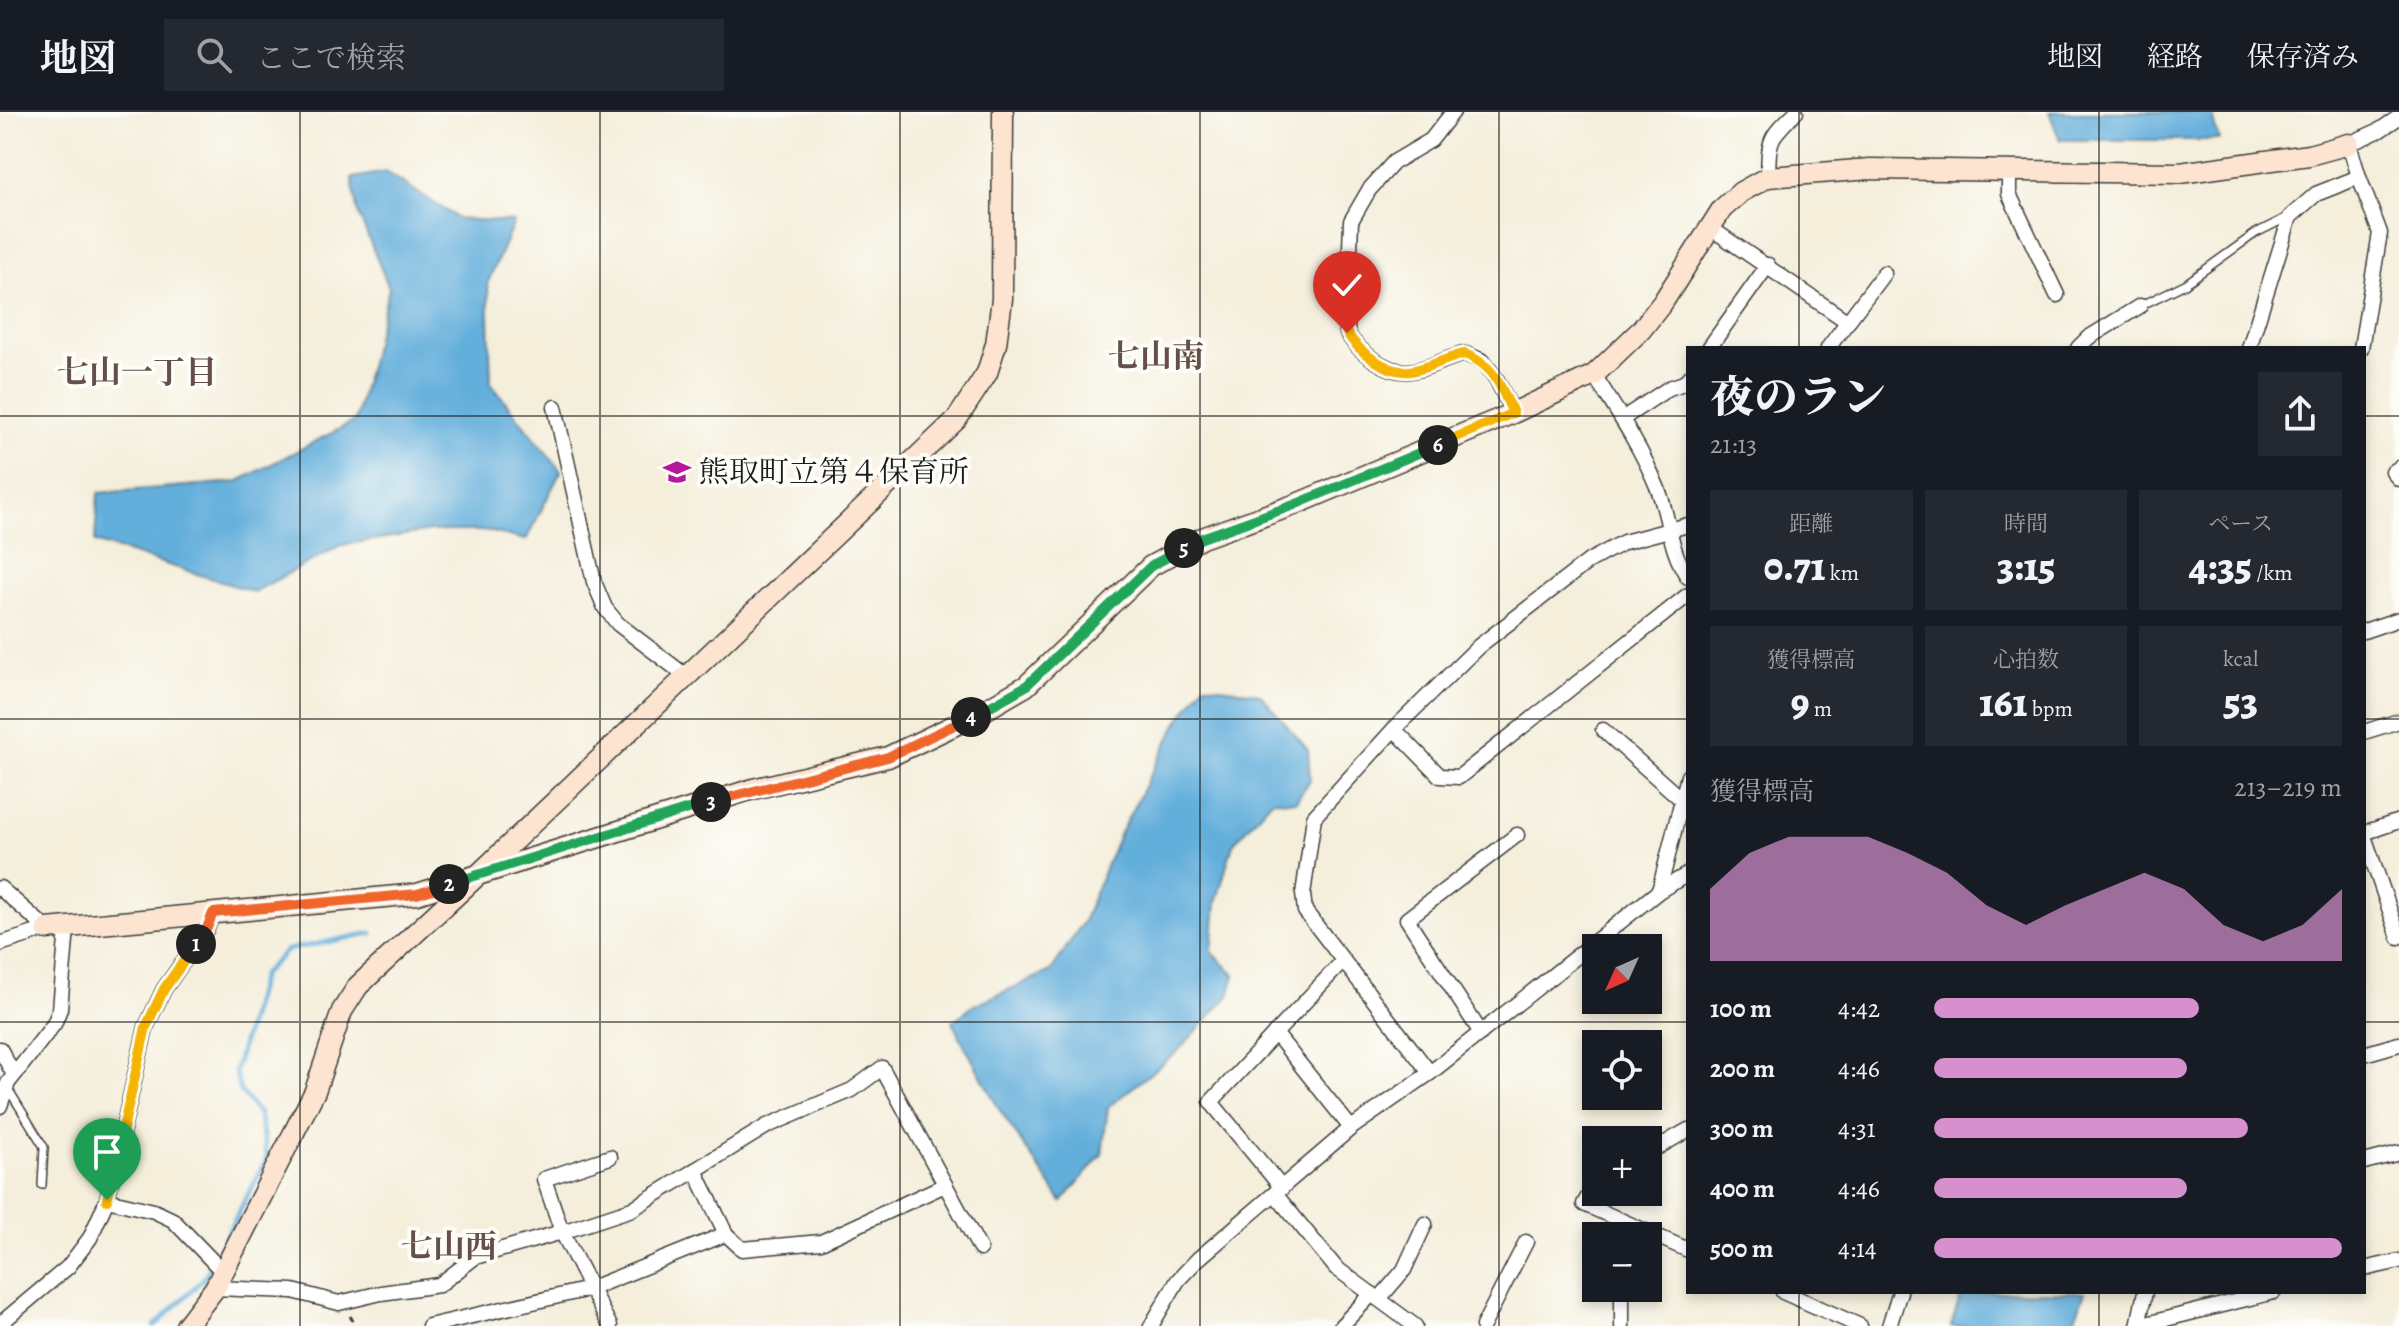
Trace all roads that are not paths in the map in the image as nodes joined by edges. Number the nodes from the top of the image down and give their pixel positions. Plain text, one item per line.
1 (1003, 112) edge
2 (1453, 112) edge
3 (1796, 112) edge
4 (2399, 117) edge
5 (2349, 144) junction
6 (2009, 169) junction
7 (1768, 177) junction
8 (2359, 177) junction
9 (2290, 217) junction
10 (1709, 227) junction
11 (1768, 265) junction
12 (1884, 273) dead end
13 (2057, 295) dead end
14 (2140, 306) joint
15 (1848, 322) junction
16 (1710, 346) edge
17 (1830, 346) edge
18 (2080, 346) edge
19 (2250, 346) edge
20 (2361, 346) edge
21 (1594, 375) junction
22 (1686, 382) edge
23 (555, 407) dead end
24 (1513, 413) junction
25 (1622, 419) junction
26 (2399, 468) edge
27 (2399, 479) edge
28 (1686, 525) edge
29 (1667, 530) junction
30 (1686, 574) edge
31 (1686, 597) edge
32 (2399, 619) edge
33 (2366, 630) edge
34 (686, 676) junction
35 (2399, 721) edge
36 (1394, 729) junction
37 (1603, 730) dead end
38 (2366, 731) edge
39 (1686, 784) edge
40 (1682, 800) junction
41 (2399, 821) edge
42 (2366, 833) edge
43 (1517, 835) dead end
44 (2366, 840) edge
45 (479, 874) junction
46 (1686, 875) edge
47 (0, 888) edge
48 (1659, 891) junction
49 (213, 913) junction
50 (57, 928) junction
51 (2399, 937) edge
52 (0, 944) edge
53 (1343, 961) junction
54 (1275, 1033) junction
55 (1481, 1033) junction
56 (2399, 1044) edge
57 (0, 1049) edge
58 (2366, 1053) edge
59 (1430, 1073) junction
60 (11, 1081) junction
61 (0, 1106) edge
62 (1351, 1128) junction
63 (1685, 1134) edge
64 (1662, 1146) edge
65 (2399, 1153) edge
66 (610, 1157) dead end
67 (2366, 1161) edge
68 (695, 1170) junction
69 (42, 1185) dead end
70 (945, 1185) junction
71 (1278, 1191) junction
72 (107, 1200) junction
73 (1589, 1206) edge
74 (1425, 1224) dead end
75 (562, 1232) junction
76 (726, 1234) junction
77 (1526, 1242) dead end
78 (980, 1249) dead end
79 (1686, 1249) edge
80 (2399, 1261) edge
81 (2366, 1269) edge
82 (219, 1280) junction
83 (589, 1289) junction
84 (1788, 1294) edge
85 (1899, 1294) edge
86 (2145, 1294) edge
87 (2266, 1294) edge
88 (1375, 1296) junction
89 (1622, 1302) edge
90 (0, 1324) edge
91 (186, 1326) edge
92 (429, 1326) edge
93 (610, 1326) edge
94 (1151, 1326) edge
95 (1341, 1326) edge
96 (1415, 1326) edge
97 (1483, 1326) edge
98 (1622, 1326) edge
99 (1860, 1326) edge
100 (1889, 1326) edge

1 - 34 street
2 - 24 street
3 - 7 street
4 - 5 street
5 - 6 street
5 - 8 street
6 - 7 street
6 - 13 street
7 - 10 street
8 - 9 street
8 - 20 street
9 - 14 lane
9 - 19 street
10 - 11 street
10 - 21 street
11 - 15 street
11 - 16 street
12 - 15 street
14 - 18 street
15 - 17 street
21 - 24 street
21 - 25 street
22 - 25 street
23 - 34 street
24 - 45 street
25 - 29 street
26 - 27 street
28 - 29 street
29 - 30 street
29 - 36 street
31 - 36 street
32 - 33 street
34 - 45 street
35 - 38 street
36 - 53 street
37 - 40 street
39 - 40 street
40 - 48 street
41 - 42 street
43 - 55 street
44 - 51 street
45 - 49 street
45 - 82 street
46 - 48 street
47 - 50 street
48 - 55 street
49 - 50 street
49 - 72 street
50 - 52 street
50 - 60 street
53 - 54 street
53 - 59 street
54 - 62 street
54 - 71 street
55 - 59 street
56 - 58 street
57 - 60 street
59 - 62 street
60 - 61 street
60 - 69 lane
62 - 71 street
63 - 64 street
65 - 67 street
66 - 75 street
68 - 70 street
68 - 75 street
68 - 76 street
70 - 76 street
70 - 78 street
71 - 88 street
71 - 94 street
72 - 82 street
72 - 90 street
73 - 79 street
74 - 88 street
75 - 82 street
75 - 83 street
76 - 83 street
77 - 97 street
80 - 81 street
82 - 91 street
83 - 92 street
83 - 93 street
84 - 99 street
85 - 100 street
86 - 87 street
88 - 95 street
88 - 96 street
89 - 98 street

